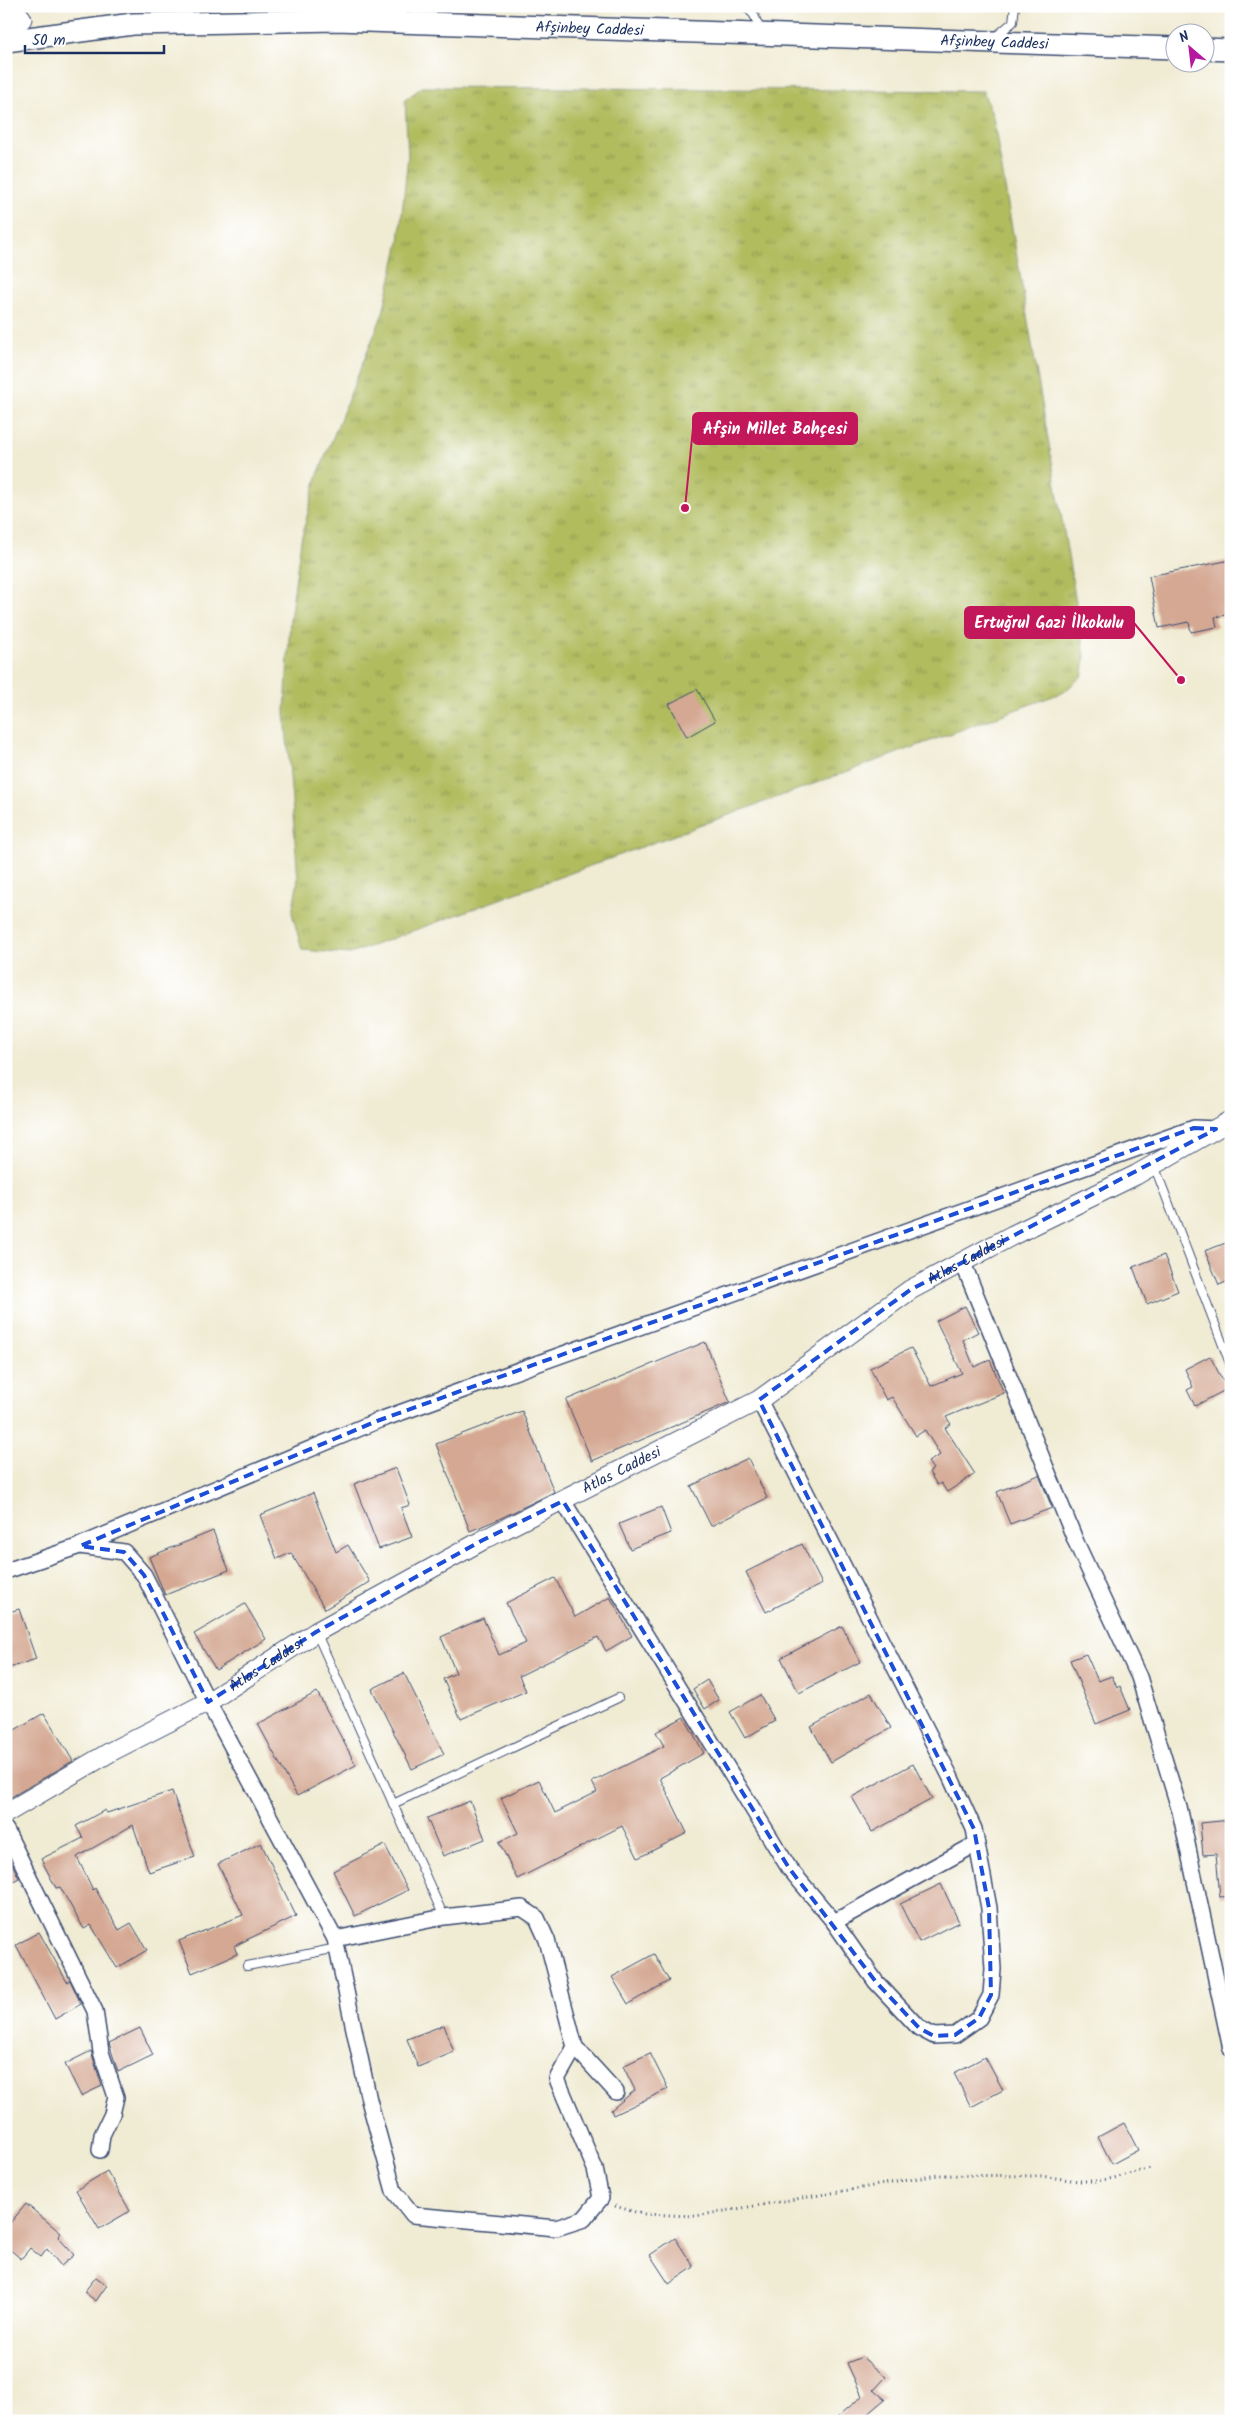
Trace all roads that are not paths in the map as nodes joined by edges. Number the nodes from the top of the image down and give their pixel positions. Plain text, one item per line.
1 (12, 6) edge
2 (745, 6) edge
3 (1015, 6) edge
4 (762, 33) junction
5 (6, 34) edge
6 (6, 41) edge
7 (991, 41) junction
8 (1164, 48) edge
9 (1214, 49) edge
10 (1231, 50) edge
11 (1223, 1124) edge
12 (1154, 1164) junction
13 (963, 1263) junction
14 (1231, 1366) edge
15 (758, 1400) junction
16 (563, 1501) junction
17 (80, 1546) junction
18 (6, 1571) edge
19 (316, 1632) junction
20 (618, 1698) dead end
21 (208, 1702) junction
22 (393, 1804) junction
23 (6, 1813) edge
24 (6, 1830) edge
25 (976, 1844) junction
26 (444, 1918) junction
27 (834, 1922) junction
28 (336, 1944) junction
29 (247, 1966) dead end
30 (575, 2047) junction
31 (1231, 2048) edge
32 (616, 2092) dead end
33 (100, 2150) dead end

1 - 5 street
2 - 4 lane
3 - 7 lane
4 - 6 main road, Afşinbey Caddesi
4 - 7 main road, Afşinbey Caddesi
7 - 8 main road, Afşinbey Caddesi
9 - 10 main road
11 - 12 street, Atlas Caddesi
11 - 17 street
12 - 13 street, Atlas Caddesi
12 - 14 lane
13 - 15 street, Atlas Caddesi
13 - 31 street
15 - 16 street, Atlas Caddesi
15 - 25 street
16 - 19 street, Atlas Caddesi
16 - 27 street
17 - 18 street
17 - 21 street
19 - 21 street, Atlas Caddesi
19 - 22 lane
20 - 22 lane
21 - 23 street, Atlas Caddesi
21 - 28 street
22 - 26 lane
24 - 33 street
25 - 27 street
25 - 27 street
26 - 28 street
26 - 30 street
28 - 29 lane
28 - 30 street
30 - 32 street

